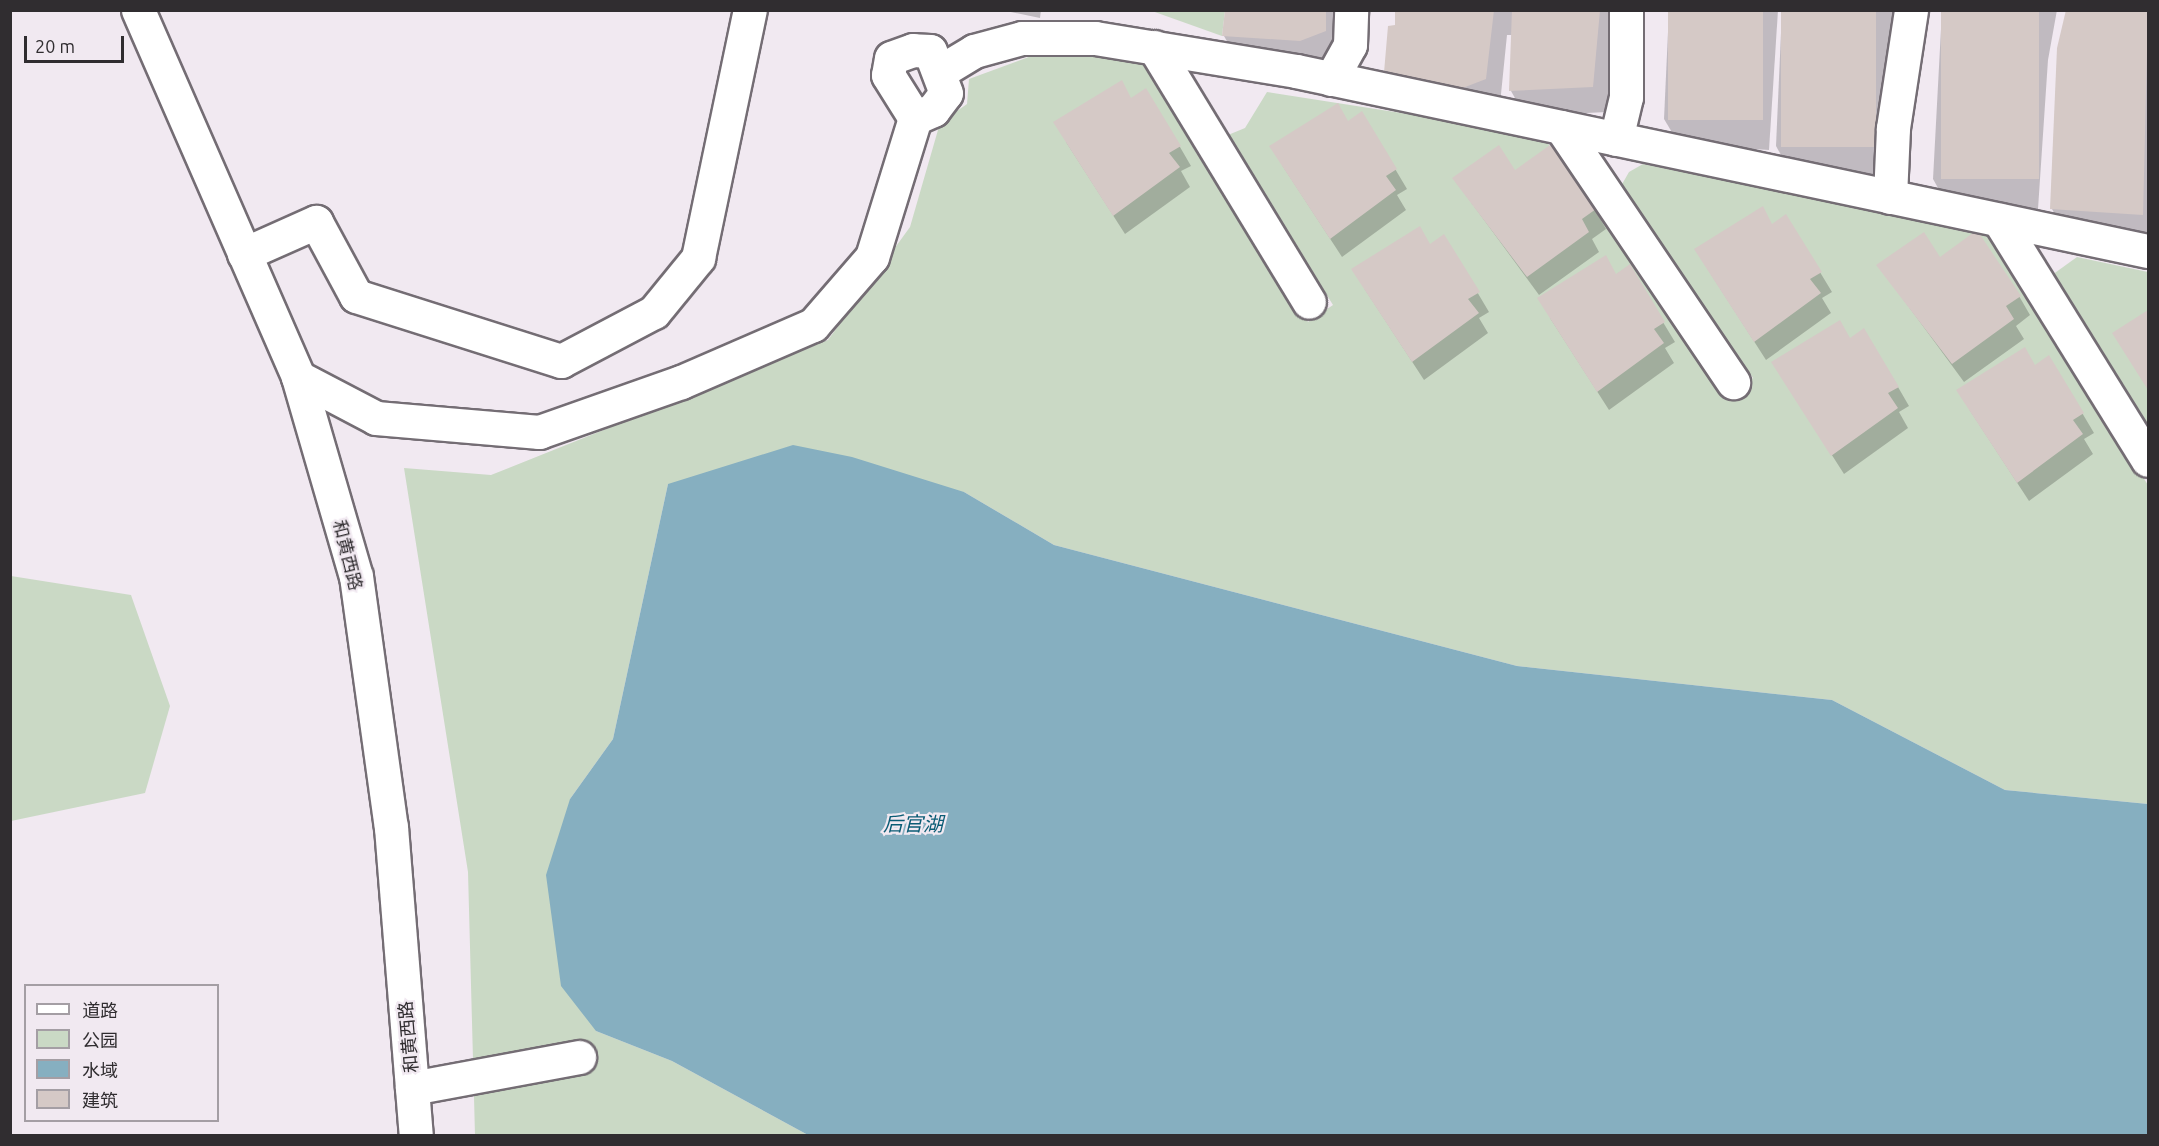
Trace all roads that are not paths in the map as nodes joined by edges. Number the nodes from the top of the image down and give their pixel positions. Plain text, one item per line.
1 (138, 10) edge
2 (750, 10) edge
3 (1351, 10) edge
4 (1626, 10) edge
5 (1911, 10) edge
6 (1154, 47) junction
7 (941, 71) junction
8 (1331, 79) junction
9 (915, 118) junction
10 (1561, 127) junction
11 (1616, 139) junction
12 (1890, 196) junction
13 (1999, 220) junction
14 (2148, 252) edge
15 (244, 254) junction
16 (1309, 302) dead end
17 (298, 377) junction
18 (1733, 381) dead end
19 (2148, 460) edge
20 (579, 1057) dead end
21 (412, 1088) junction
22 (416, 1136) edge

1 - 15 street, 和黄西路
2 - 15 street
3 - 8 street
4 - 11 street
5 - 12 street
6 - 7 street
6 - 8 street
6 - 16 street
7 - 9 street
7 - 9 street
8 - 10 street
9 - 17 street
10 - 11 street
10 - 18 street
11 - 12 street
12 - 13 street
13 - 14 street
13 - 19 street
15 - 17 street, 和黄西路
17 - 21 street, 和黄西路
20 - 21 street
21 - 22 street, 和黄西路

